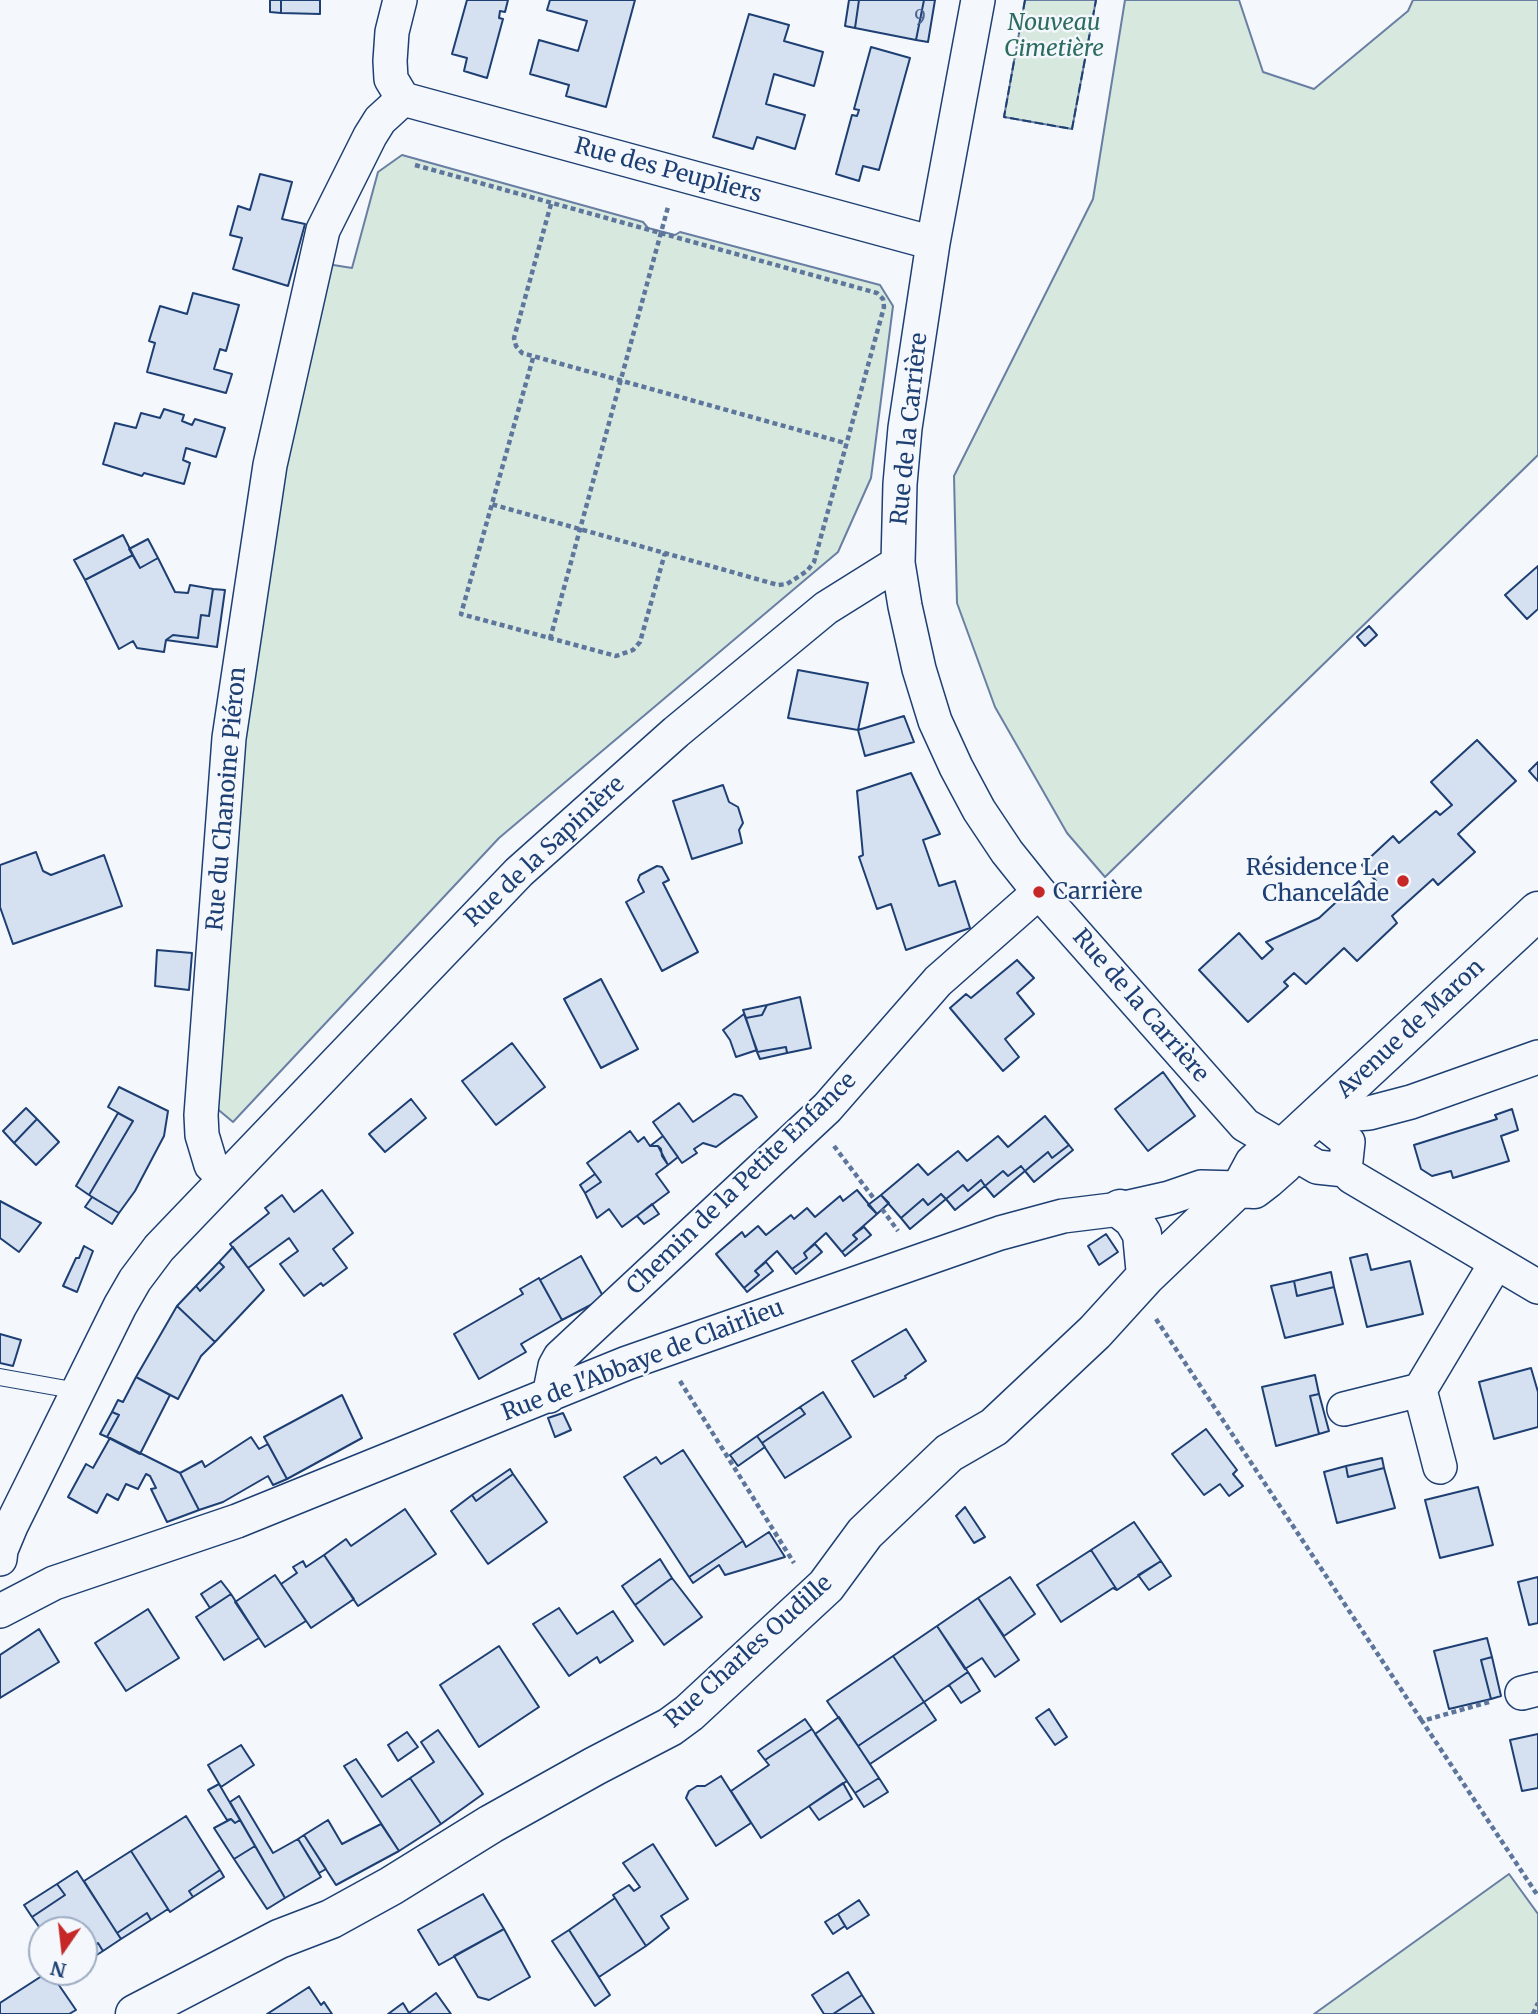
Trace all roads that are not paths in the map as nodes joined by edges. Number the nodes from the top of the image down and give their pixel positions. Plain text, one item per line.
1 (400, 0) edge
2 (978, 0) edge
3 (403, 99) junction
4 (933, 243) junction
5 (898, 563) junction
6 (1039, 892) junction
7 (1538, 911) edge
8 (1538, 1058) edge
9 (1317, 1116) junction
10 (1284, 1147) junction
11 (1345, 1170) junction
12 (225, 1178) junction
13 (1238, 1188) junction
14 (1120, 1209) junction
15 (1496, 1263) junction
16 (1141, 1282) junction
17 (1538, 1287) edge
18 (0, 1377) edge
19 (1420, 1390) junction
20 (78, 1391) junction
21 (549, 1395) junction
22 (1344, 1409) dead end
23 (1440, 1467) dead end
24 (0, 1559) edge
25 (2, 1599) edge
26 (135, 2014) edge

1 - 3 street
2 - 4 street, Rue de la Carrière
3 - 4 street, Rue des Peupliers
3 - 12 street, Rue du Chanoine Piéron
4 - 5 street, Rue de la Carrière
5 - 6 street, Rue de la Carrière
5 - 12 street, Rue de la Sapinière
6 - 10 street, Rue de la Carrière
6 - 21 street, Chemin de la Petite Enfance
7 - 9 street, Avenue de Maron
8 - 9 street
9 - 10 street, Avenue de Maron
9 - 11 street
10 - 11 street, Rue de la Carrière
10 - 13 street, Rue Charles Oudille
11 - 15 street
12 - 20 street
13 - 14 street, Rue de l'Abbaye de Clairlieu
13 - 16 street, Rue Charles Oudille
14 - 16 street
14 - 21 street, Rue de l'Abbaye de Clairlieu
15 - 17 street
15 - 19 street
16 - 26 street, Rue Charles Oudille
18 - 20 lane
19 - 22 street
19 - 23 street
20 - 24 street
21 - 25 street, Rue de l'Abbaye de Clairlieu

